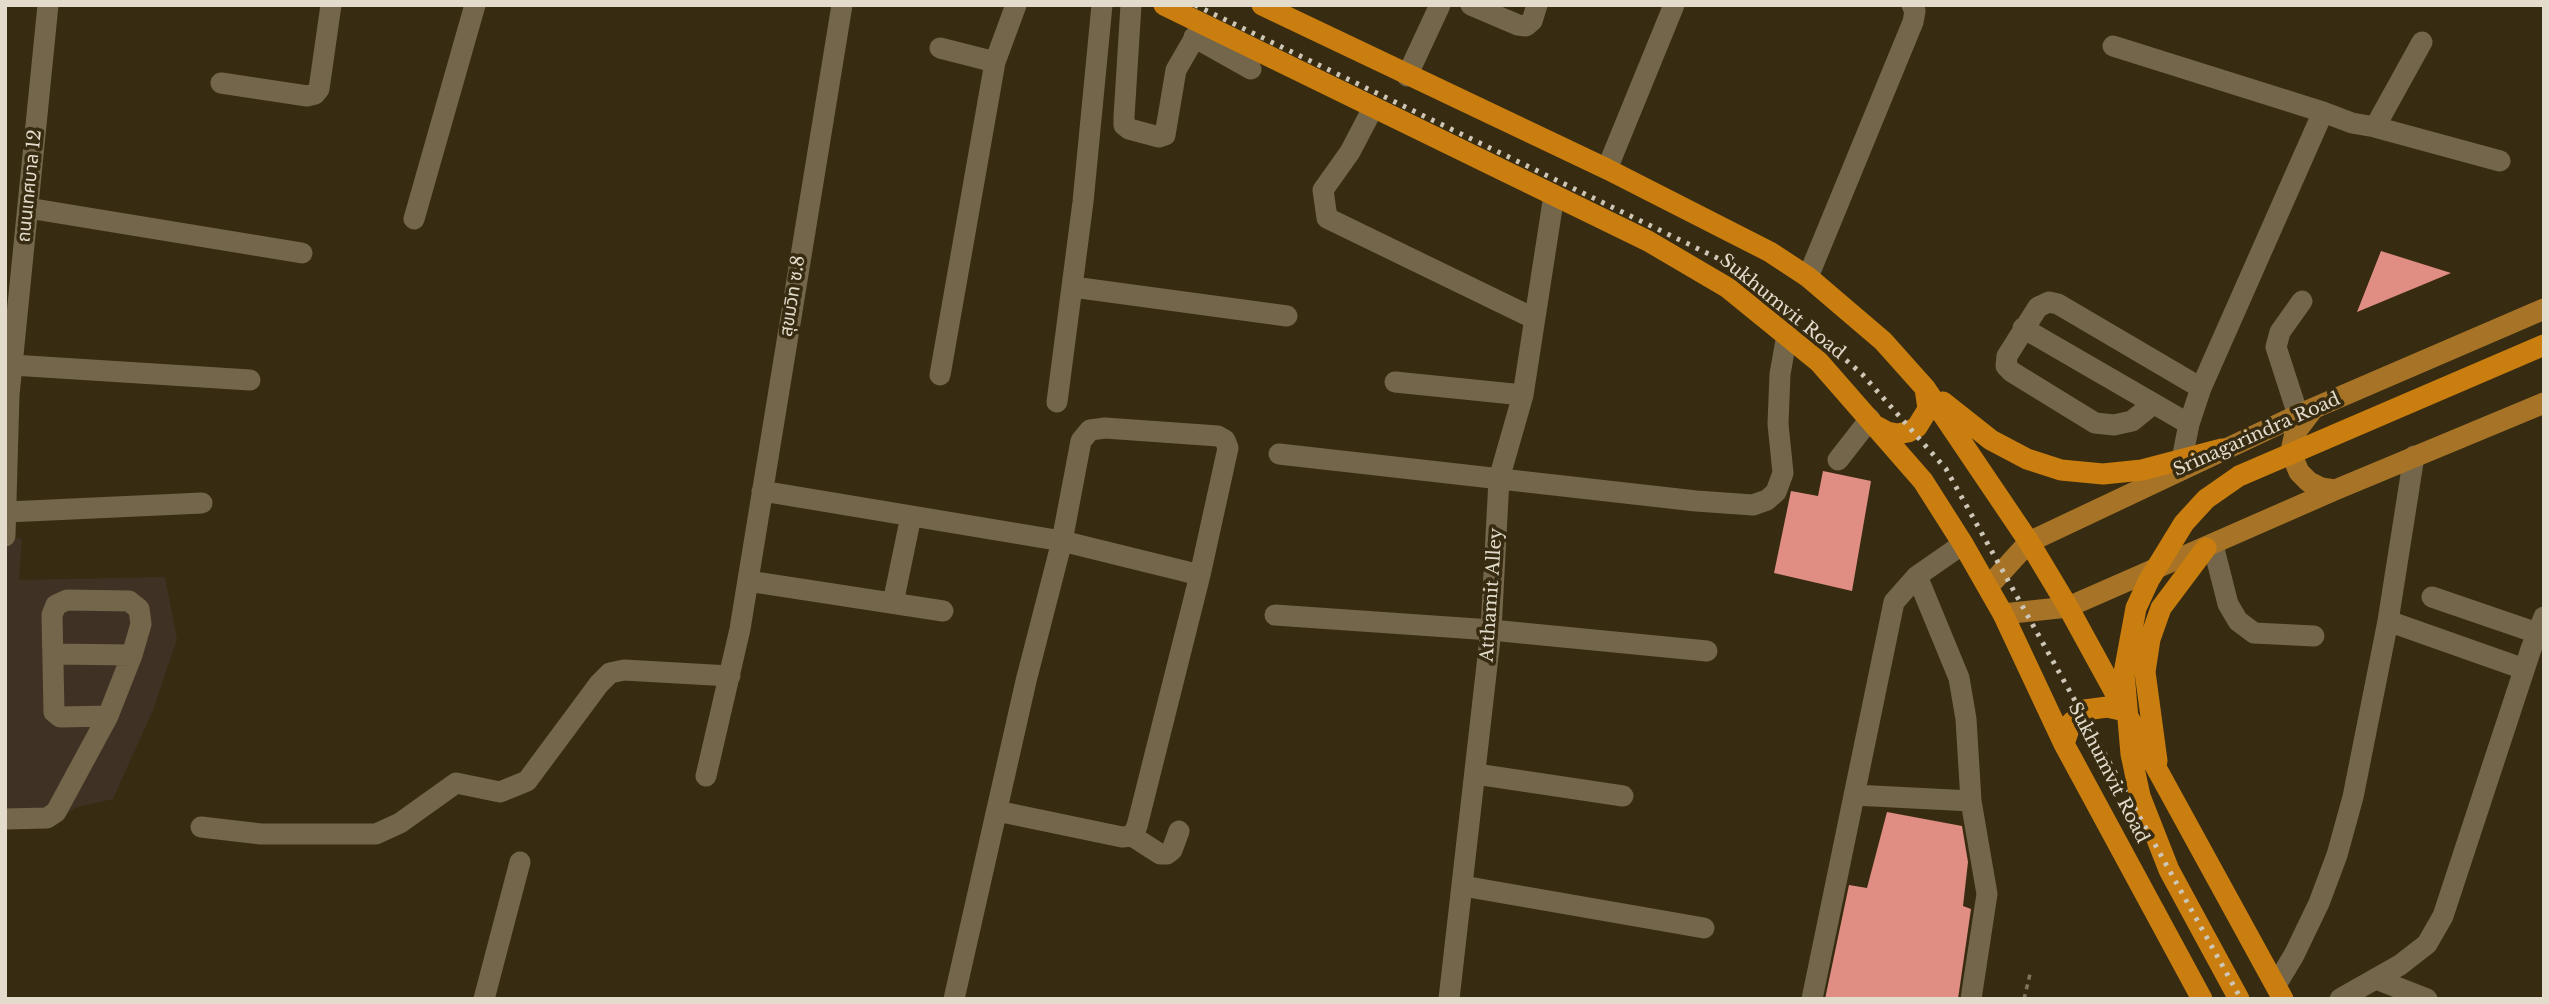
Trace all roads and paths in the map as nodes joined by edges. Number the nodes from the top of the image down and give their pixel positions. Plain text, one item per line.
1 (48, 5) edge
2 (331, 5) edge
3 (475, 5) edge
4 (1016, 5) edge
5 (1102, 5) edge
6 (1131, 5) edge
7 (1164, 5) edge
8 (1262, 5) edge
9 (1440, 5) edge
10 (1471, 5) edge
11 (1537, 5) edge
12 (1674, 5) edge
13 (1912, 5) edge
14 (841, 6) edge
15 (1198, 31) junction
16 (2422, 42) dead end
17 (2113, 46) dead end
18 (940, 48) dead end
19 (995, 62) junction
20 (1251, 69) dead end
21 (1407, 76) junction
22 (221, 83) dead end
23 (1373, 108) junction
24 (2323, 113) junction
25 (2375, 127) junction
26 (2500, 161) dead end
27 (1607, 169) junction
28 (1554, 195) junction
29 (28, 208) junction
30 (414, 219) dead end
31 (302, 253) dead end
32 (1808, 277) junction
33 (1073, 287) junction
34 (2302, 301) dead end
35 (2544, 309) edge
36 (1287, 316) dead end
37 (1533, 318) junction
38 (2023, 328) junction
39 (1787, 335) junction
40 (2544, 345) edge
41 (12, 365) junction
42 (940, 374) dead end
43 (250, 380) dead end
44 (1395, 382) dead end
45 (1925, 388) junction
46 (2201, 388) junction
47 (7, 395) edge
48 (1523, 395) junction
49 (1057, 402) dead end
50 (2544, 402) edge
51 (2153, 404) junction
52 (2306, 412) junction
53 (1870, 419) junction
54 (2189, 424) junction
55 (2222, 449) junction
56 (1279, 454) dead end
57 (2414, 456) junction
58 (2182, 459) junction
59 (1838, 460) dead end
60 (1499, 480) junction
61 (2335, 490) junction
62 (762, 491) junction
63 (202, 503) dead end
64 (7, 512) junction
65 (911, 516) junction
66 (5, 535) edge
67 (1062, 541) junction
68 (2029, 542) junction
69 (1963, 544) junction
70 (2210, 546) junction
71 (1200, 575) junction
72 (1917, 576) junction
73 (748, 581) junction
74 (1988, 587) junction
75 (2432, 597) dead end
76 (893, 603) junction
77 (2068, 607) junction
78 (943, 611) dead end
79 (2003, 614) junction
80 (1275, 615) dead end
81 (2388, 621) junction
82 (2541, 625) edge
83 (1492, 630) junction
84 (2314, 636) dead end
85 (1707, 651) dead end
86 (54, 654) junction
87 (132, 655) junction
88 (2524, 669) junction
89 (730, 676) junction
90 (2125, 711) junction
91 (108, 716) junction
92 (2064, 744) junction
93 (2159, 773) junction
94 (1476, 774) junction
95 (706, 776) dead end
96 (1854, 795) junction
97 (1623, 796) dead end
98 (1970, 801) junction
99 (997, 811) junction
100 (5, 819) edge
101 (201, 827) dead end
102 (1179, 831) dead end
103 (1132, 836) junction
104 (520, 862) dead end
105 (1463, 886) junction
106 (1704, 928) dead end
107 (2031, 970) dead end
108 (2375, 979) junction
109 (2280, 992) edge
110 (956, 998) edge
111 (484, 999) edge
112 (1448, 999) edge
113 (1812, 999) edge
114 (1971, 999) edge
115 (2024, 999) edge
116 (2202, 999) edge
117 (2239, 999) edge
118 (2340, 999) edge
119 (2427, 999) edge

1 - 29 street, ถนนเทศบาล 12
2 - 22 street
3 - 30 street
4 - 19 street
5 - 33 street
6 - 15 street
7 - 15 highway, Sukhumvit Road
8 - 21 highway, Sukhumvit Road
9 - 21 street
10 - 11 street
12 - 27 street
13 - 32 street
14 - 62 street, สุขมวิท ซ.8
15 - 20 street
15 - 23 highway, Sukhumvit Road
16 - 25 street
17 - 24 street
18 - 19 street
19 - 42 street
21 - 27 highway, Sukhumvit Road
23 - 28 highway, Sukhumvit Road
23 - 37 street
24 - 25 street
24 - 46 street
25 - 26 street
27 - 32 highway, Sukhumvit Road
28 - 37 street, Atthamit Alley
28 - 39 highway, Sukhumvit Road
29 - 31 street
29 - 41 street, ถนนเทศบาล 12
32 - 45 highway, Sukhumvit Road
33 - 36 street
33 - 49 street
34 - 52 street
35 - 52 main road, Srinagarindra Road
37 - 48 street, Atthamit Alley
38 - 46 street
38 - 51 street
38 - 51 street
39 - 53 highway, Sukhumvit Road
39 - 60 street
40 - 117 highway
41 - 43 street
41 - 47 street, ถนนเทศบาล 12
44 - 48 street
45 - 53 highway
45 - 58 highway
45 - 68 highway, Sukhumvit Road
46 - 54 street
47 - 64 street, ถนนเทศบาล 12
48 - 60 street, Atthamit Alley
50 - 57 main road
51 - 54 street
52 - 55 main road, Srinagarindra Road
52 - 61 main road
53 - 59 street
53 - 69 highway, Sukhumvit Road
54 - 58 street
55 - 58 highway
55 - 68 main road, Srinagarindra Road
56 - 60 street
57 - 61 main road
57 - 81 street
60 - 83 street, Atthamit Alley
61 - 70 main road
62 - 65 street
62 - 73 street, สุขมวิท ซ.8
63 - 64 street
64 - 66 street, ถนนเทศบาล 12
65 - 67 street
65 - 76 street
67 - 71 street
67 - 71 street
67 - 99 street
68 - 74 main road, Srinagarindra Road
68 - 77 highway, Sukhumvit Road
69 - 72 street
69 - 74 highway, Sukhumvit Road
70 - 77 main road
70 - 84 street
70 - 93 highway
71 - 103 street
72 - 96 street
72 - 98 street
73 - 76 street
73 - 89 street, สุขมวิท ซ.8
74 - 79 highway, Sukhumvit Road
75 - 82 street
76 - 78 street
77 - 79 main road
77 - 90 highway, Sukhumvit Road
79 - 92 highway, Sukhumvit Road
80 - 83 street
81 - 88 street
81 - 109 street
82 - 88 street
83 - 85 street
83 - 94 street, Atthamit Alley
86 - 87 street
86 - 87 street
86 - 91 street
87 - 91 street
88 - 108 street
89 - 95 street, สุขมวิท ซ.8
89 - 101 street
90 - 92 highway
90 - 93 highway, Sukhumvit Road
91 - 100 street
92 - 116 highway, Sukhumvit Road
93 - 109 highway, Sukhumvit Road
94 - 97 street
94 - 105 street, Atthamit Alley
96 - 98 street
96 - 113 street
98 - 114 street
99 - 103 street
99 - 110 street
102 - 103 street
104 - 111 street
105 - 106 street
105 - 112 street, Atthamit Alley
107 - 115 path
108 - 118 street
108 - 119 street

